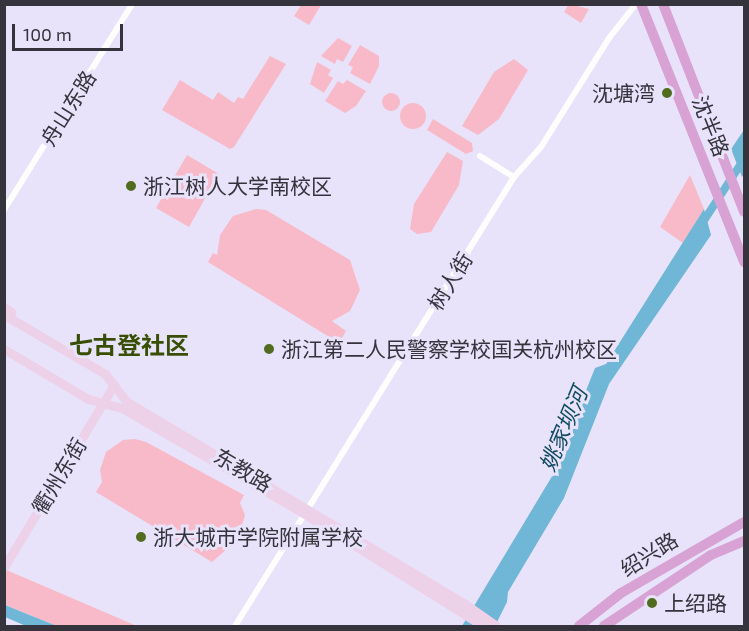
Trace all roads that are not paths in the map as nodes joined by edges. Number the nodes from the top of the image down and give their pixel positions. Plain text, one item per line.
1 (132, 4) edge
2 (636, 4) edge
3 (640, 4) edge
4 (663, 4) edge
5 (480, 156) dead end
6 (514, 177) junction
7 (4, 210) edge
8 (744, 212) edge
9 (744, 262) edge
10 (4, 307) edge
11 (4, 349) edge
12 (114, 386) junction
13 (104, 403) junction
14 (304, 510) junction
15 (744, 522) edge
16 (744, 541) edge
17 (4, 567) edge
18 (447, 598) junction
19 (236, 627) edge
20 (483, 627) edge
21 (496, 627) edge
22 (579, 627) edge
23 (604, 627) edge

1 - 7 street, 舟山东路
2 - 6 street, 树人街
3 - 9 main road, 沈半路
4 - 8 main road, 沈半路
5 - 6 street
6 - 14 street, 树人街
10 - 12 street, 东教路
11 - 13 street, 东教路
12 - 13 street, 衢州东街
12 - 14 street, 东教路
13 - 14 street, 东教路
13 - 17 street, 衢州东街
14 - 18 street, 东教路
14 - 19 street, 树人街
15 - 22 main road, 绍兴路
16 - 23 main road, 绍兴路
18 - 20 street, 东教路
18 - 21 street, 东教路

